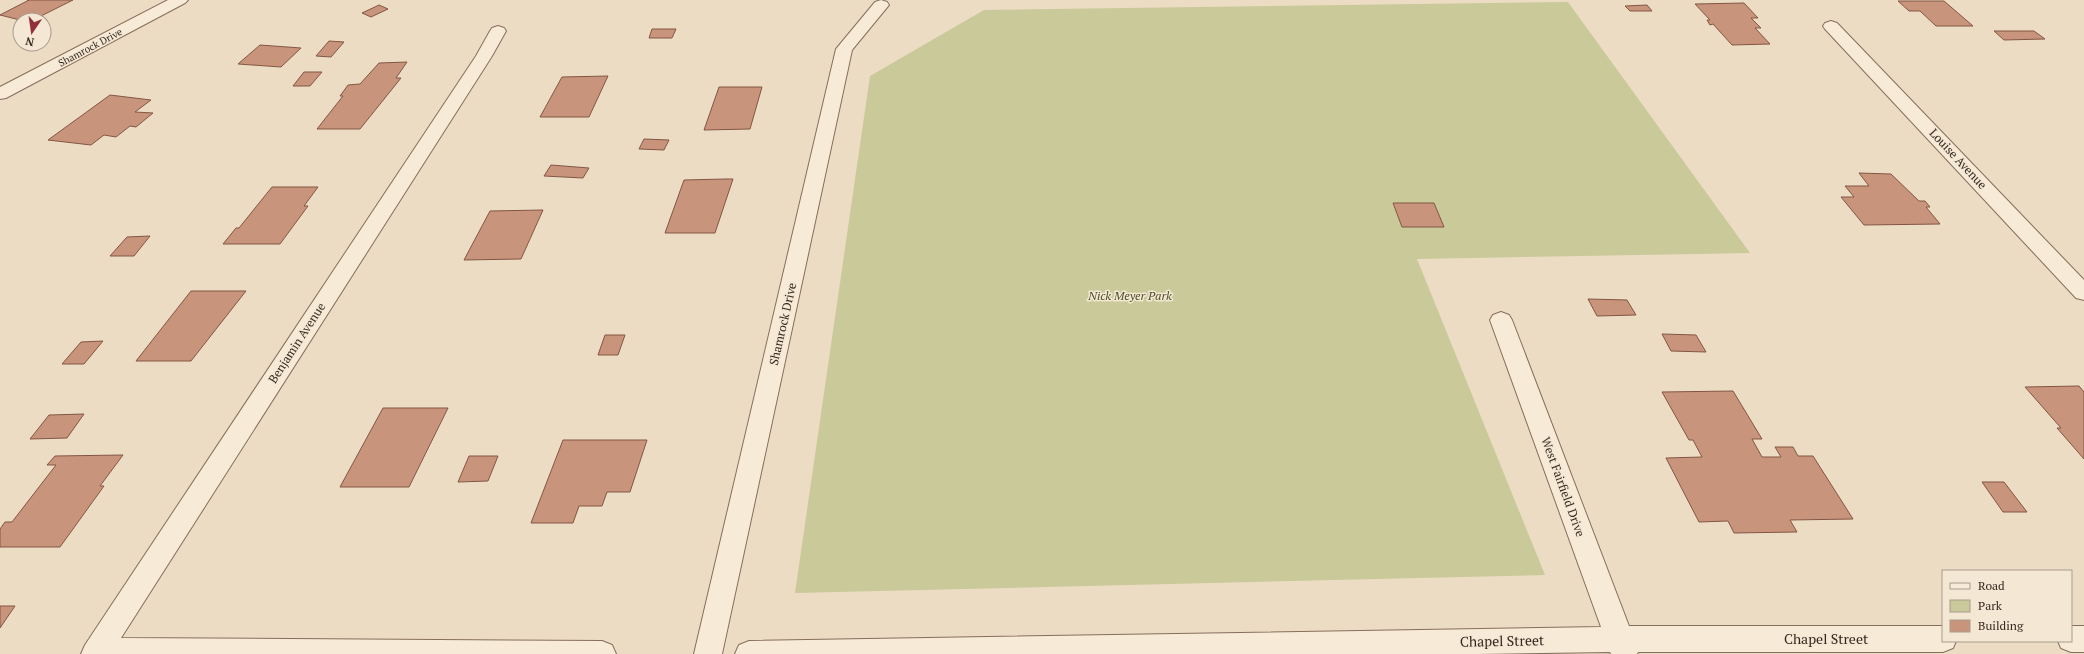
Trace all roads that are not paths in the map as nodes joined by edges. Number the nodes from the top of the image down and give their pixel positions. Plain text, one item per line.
1 (180, 0) edge
2 (881, 5) dead end
3 (1831, 26) dead end
4 (498, 32) dead end
5 (0, 94) edge
6 (2084, 293) edge
7 (1501, 320) dead end
8 (1942, 639) edge
9 (2072, 639) edge
10 (2084, 639) edge
11 (1622, 647) edge
12 (96, 652) edge
13 (602, 654) edge
14 (708, 654) edge
15 (749, 654) edge

1 - 5 street, Shamrock Drive
2 - 14 street, Shamrock Drive
3 - 6 street, Louise Avenue
4 - 12 street, Benjamin Avenue
7 - 11 street, West Fairfield Drive
8 - 11 street, Chapel Street
9 - 10 street
11 - 15 street, Chapel Street
12 - 13 street

